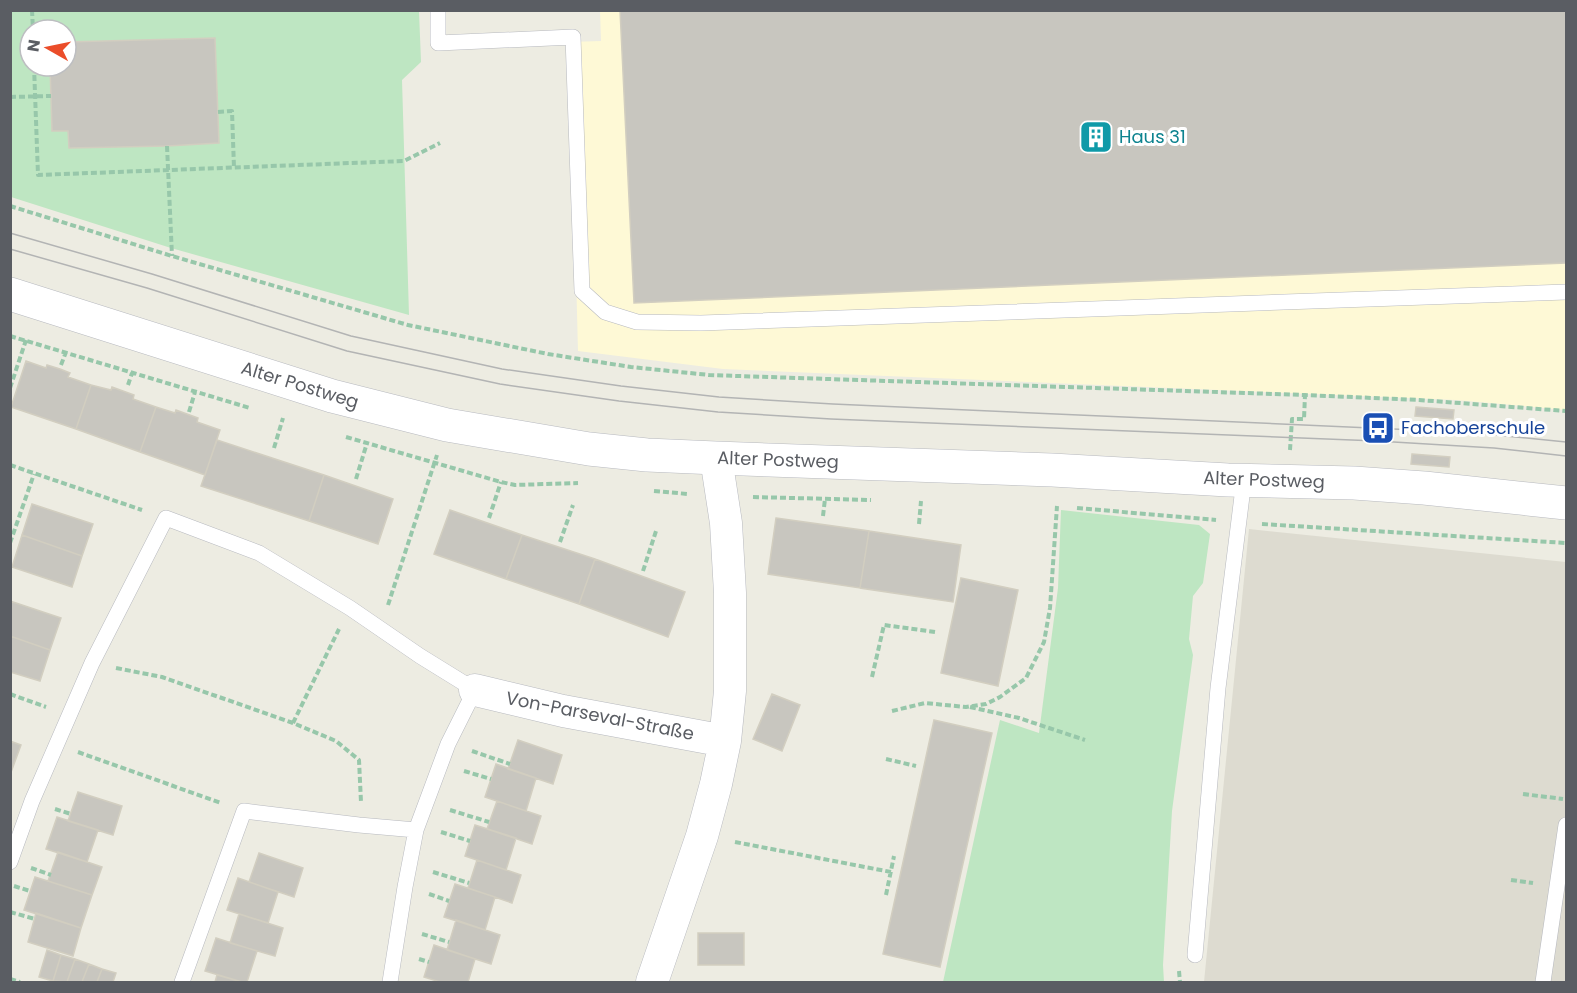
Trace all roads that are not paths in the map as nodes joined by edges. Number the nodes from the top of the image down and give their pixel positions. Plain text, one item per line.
1 (438, 10) edge
2 (1566, 292) edge
3 (10, 294) edge
4 (716, 459) junction
5 (1244, 480) junction
6 (1566, 502) edge
7 (475, 690) junction
8 (725, 741) junction
9 (1566, 825) edge
10 (416, 830) junction
11 (10, 862) edge
12 (1196, 955) dead end
13 (182, 982) edge
14 (390, 982) edge
15 (651, 982) edge
16 (1544, 982) edge

1 - 2 lane
3 - 4 street, Alter Postweg
4 - 5 street, Alter Postweg
4 - 8 street
5 - 6 street, Alter Postweg
5 - 12 lane
7 - 8 street, Von-Parseval-Straße
7 - 10 lane
7 - 11 lane
8 - 15 street
9 - 16 lane
10 - 13 lane
10 - 14 lane

